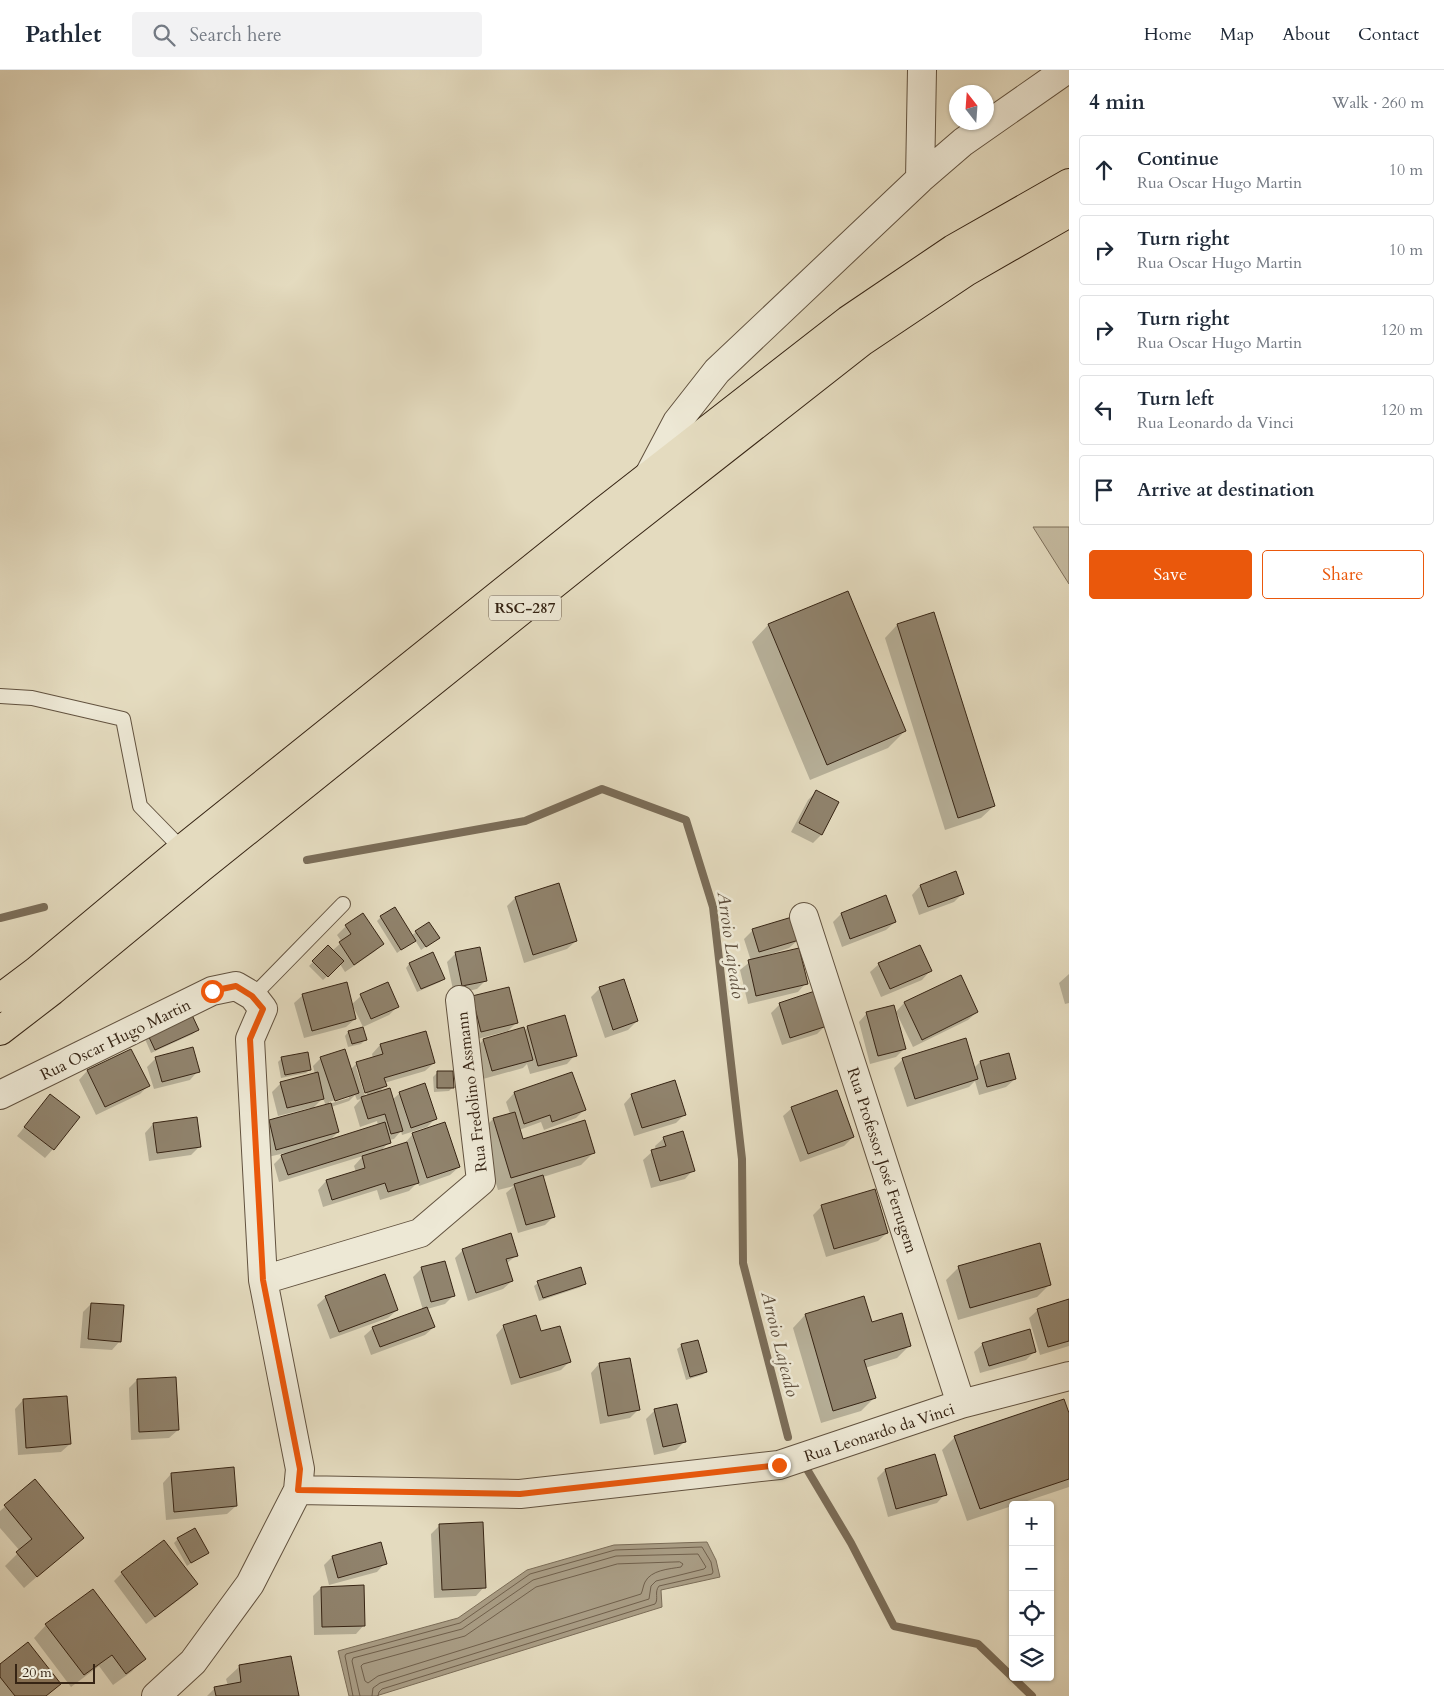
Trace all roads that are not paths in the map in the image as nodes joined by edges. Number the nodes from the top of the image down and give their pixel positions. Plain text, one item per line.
1 (922, 70) edge
2 (1066, 70) edge
3 (920, 179) junction
4 (1069, 183) edge
5 (1069, 213) edge
6 (649, 475) junction
7 (0, 696) edge
8 (182, 849) junction
9 (343, 904) dead end
10 (804, 917) dead end
11 (252, 996) junction
12 (0, 998) edge
13 (460, 1000) dead end
14 (0, 1031) edge
15 (0, 1095) edge
16 (263, 1280) junction
17 (1069, 1376) edge
18 (961, 1404) junction
19 (298, 1490) junction
20 (156, 1696) edge

1 - 3 street
2 - 3 street
3 - 6 street
4 - 6 highway, RSC-287
5 - 14 highway, RSC-287
6 - 8 highway, RSC-287
7 - 8 lane
8 - 12 highway, RSC-287
9 - 11 lane
10 - 18 street, Rua Professor José Ferrugem
11 - 15 street, Rua Oscar Hugo Martin
11 - 16 street
13 - 16 street, Rua Fredolino Assmann
16 - 19 street
17 - 18 street, Rua Leonardo da Vinci
18 - 19 street, Rua Leonardo da Vinci
19 - 20 street

